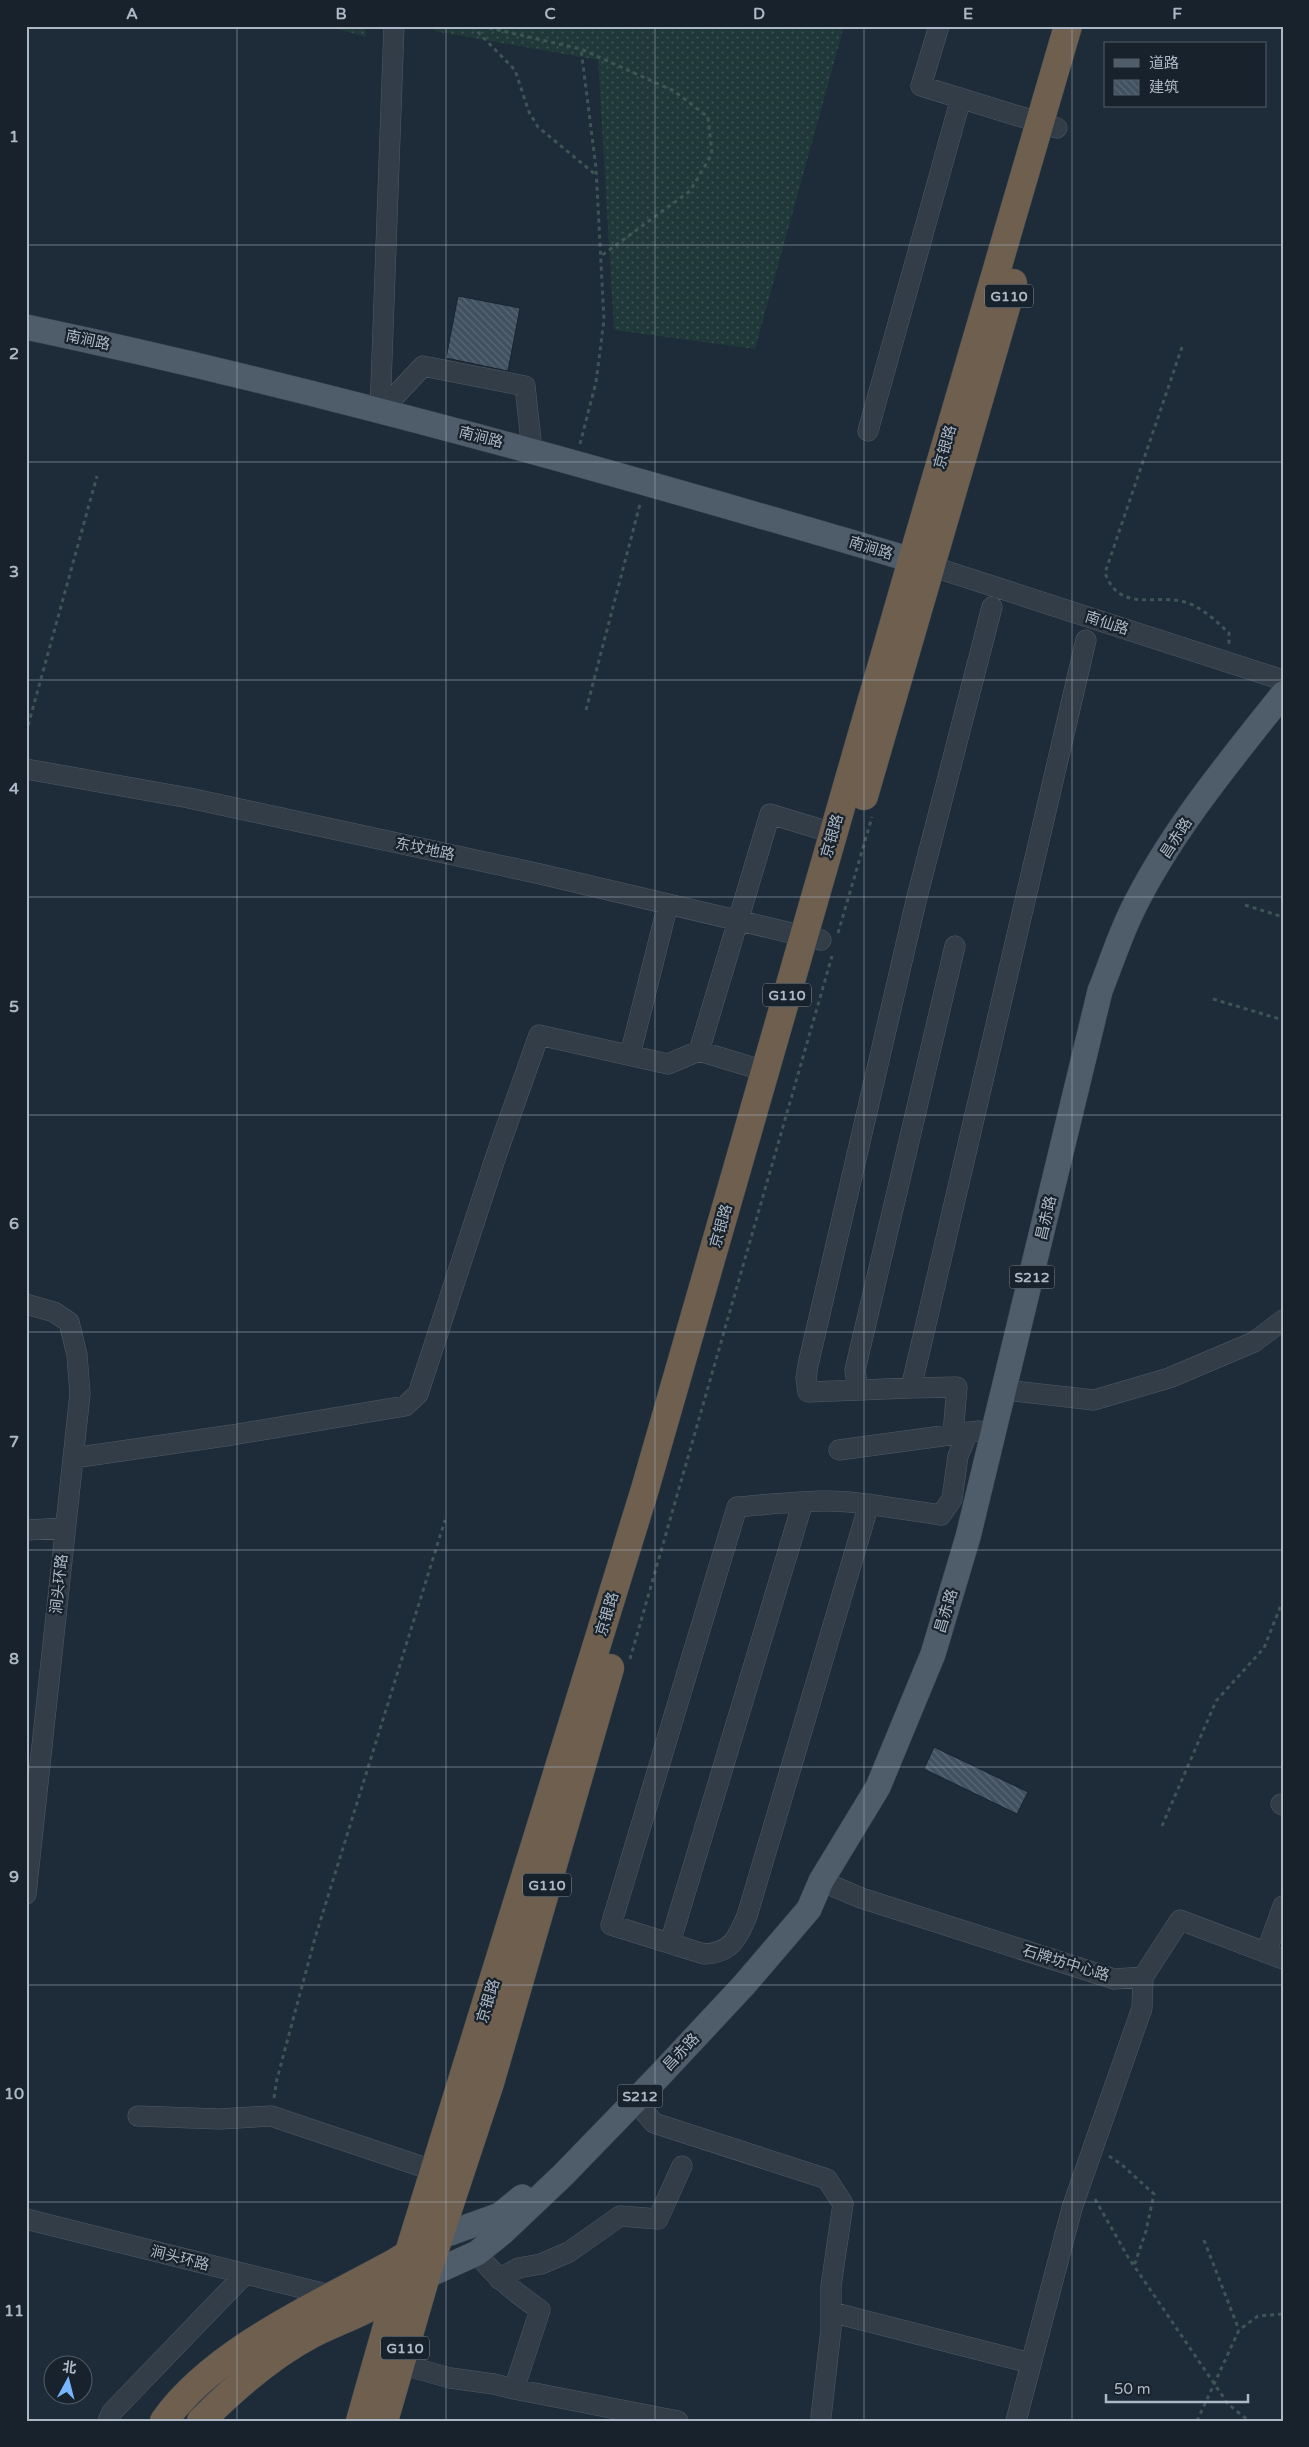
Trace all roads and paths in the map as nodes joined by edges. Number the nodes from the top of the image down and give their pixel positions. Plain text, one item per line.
1 (394, 26) edge
2 (472, 26) edge
3 (481, 26) edge
4 (939, 26) edge
5 (1068, 26) edge
6 (1086, 26) edge
7 (581, 49) junction
8 (961, 98) junction
9 (1049, 125) junction
10 (596, 175) junction
11 (601, 256) junction
12 (26, 327) edge
13 (1182, 347) dead end
14 (380, 412) junction
15 (868, 431) dead end
16 (532, 450) junction
17 (575, 461) junction
18 (97, 476) dead end
19 (646, 482) junction
20 (922, 563) junction
21 (992, 607) dead end
22 (1086, 640) dead end
23 (1224, 661) junction
24 (1283, 680) edge
25 (1283, 694) edge
26 (586, 710) dead end
27 (26, 733) edge
28 (26, 768) edge
29 (874, 810) dead end
30 (834, 833) junction
31 (668, 904) junction
32 (1245, 906) dead end
33 (1283, 917) edge
34 (738, 921) junction
35 (824, 941) junction
36 (954, 946) dead end
37 (1213, 999) dead end
38 (1283, 1020) edge
39 (699, 1051) junction
40 (630, 1055) junction
41 (765, 1071) junction
42 (26, 1304) edge
43 (1283, 1320) edge
44 (911, 1388) junction
45 (858, 1390) junction
46 (1005, 1390) junction
47 (996, 1428) junction
48 (961, 1433) junction
49 (678, 1434) junction
50 (840, 1450) dead end
51 (73, 1458) junction
52 (662, 1490) junction
53 (803, 1502) junction
54 (869, 1504) junction
55 (445, 1520) dead end
56 (65, 1528) junction
57 (26, 1530) edge
58 (1283, 1600) edge
59 (1162, 1826) dead end
60 (821, 1881) junction
61 (26, 1894) edge
62 (1283, 1906) edge
63 (670, 1944) junction
64 (1274, 1956) edge
65 (1143, 1977) junction
66 (635, 2101) junction
67 (138, 2116) dead end
68 (271, 2116) junction
69 (1094, 2147) junction
70 (682, 2166) dead end
71 (435, 2171) junction
72 (1083, 2177) junction
73 (26, 2220) edge
74 (439, 2237) junction
75 (1204, 2240) dead end
76 (410, 2253) junction
77 (477, 2253) junction
78 (1134, 2266) junction
79 (245, 2274) junction
80 (426, 2276) junction
81 (499, 2279) junction
82 (397, 2291) junction
83 (334, 2296) junction
84 (831, 2312) junction
85 (1283, 2314) edge
86 (1240, 2330) junction
87 (1030, 2363) junction
88 (400, 2364) junction
89 (1216, 2383) junction
90 (514, 2389) junction
91 (821, 2417) dead end
92 (108, 2421) edge
93 (164, 2421) edge
94 (201, 2421) edge
95 (360, 2421) edge
96 (384, 2421) edge
97 (678, 2421) edge
98 (1016, 2421) edge
99 (1197, 2421) edge
100 (1249, 2421) edge

1 - 14 street
2 - 10 path
3 - 7 path
4 - 8 street
5 - 9 highway, 京银路 / G110
6 - 9 highway, 京银路 / G110
7 - 10 path
7 - 11 path
8 - 9 street
8 - 15 street
9 - 20 highway, 京银路 / G110
10 - 11 path
11 - 17 path
12 - 14 main road, 南涧路
13 - 23 path
14 - 16 main road, 南涧路
14 - 16 street
16 - 17 main road, 南涧路
17 - 19 main road, 南涧路
18 - 27 path
19 - 20 main road, 南涧路
19 - 26 path
20 - 23 street, 南仙路
20 - 30 highway, 京银路 / G110
20 - 35 highway, 京银路 / G110
21 - 45 street
22 - 44 street
23 - 24 street, 南仙路
25 - 46 main road, 昌赤路 / S212
28 - 31 street, 东坟地路
29 - 35 path
30 - 34 street
30 - 35 highway, 京银路 / G110
31 - 34 street, 东坟地路
31 - 40 street
32 - 33 path
34 - 35 street, 东坟地路
34 - 39 street
35 - 41 highway, 京银路 / G110
35 - 49 highway, 京银路 / G110
35 - 49 path
36 - 45 street
37 - 38 path
39 - 40 street
39 - 41 street
40 - 51 street
41 - 49 highway, 京银路 / G110
42 - 51 street, 涧头环路
43 - 46 street
44 - 45 street
44 - 48 street
46 - 47 main road, 昌赤路 / S212
47 - 48 street
47 - 60 main road, 昌赤路 / S212
48 - 50 street
48 - 54 street
49 - 52 highway, 京银路 / G110
49 - 52 path
51 - 56 street, 涧头环路
52 - 71 highway, 京银路 / G110
52 - 74 highway, 京银路 / G110
53 - 54 street
53 - 63 street
53 - 63 street
54 - 63 street
55 - 68 path
56 - 57 street
56 - 61 street, 涧头环路
58 - 59 path
60 - 65 street, 石牌坊中心路
60 - 66 main road, 昌赤路 / S212
60 - 74 main road, 昌赤路 / S212
62 - 64 street
64 - 65 street
65 - 69 street
66 - 77 main road, 昌赤路 / S212
66 - 84 street
67 - 68 street
68 - 71 street
69 - 72 street
69 - 78 path
70 - 81 street
71 - 76 highway, 京银路 / G110
72 - 78 path
72 - 87 street
73 - 79 street, 涧头环路
74 - 76 main road, 昌赤路
74 - 80 highway, 京银路 / G110
75 - 86 path
76 - 82 highway, 京银路 / G110
76 - 83 highway
77 - 80 main road, 昌赤路 / S212
77 - 81 street
78 - 89 path
79 - 83 street, 涧头环路
79 - 92 street
80 - 82 main road, 昌赤路
80 - 88 highway, 京银路 / G110
81 - 90 street
82 - 94 highway
82 - 95 highway, 京银路 / G110
83 - 93 highway
84 - 87 street
84 - 91 street
85 - 86 path
86 - 89 path
87 - 98 street
88 - 90 street
88 - 96 highway, 京银路 / G110
89 - 99 path
89 - 100 path
90 - 97 street

